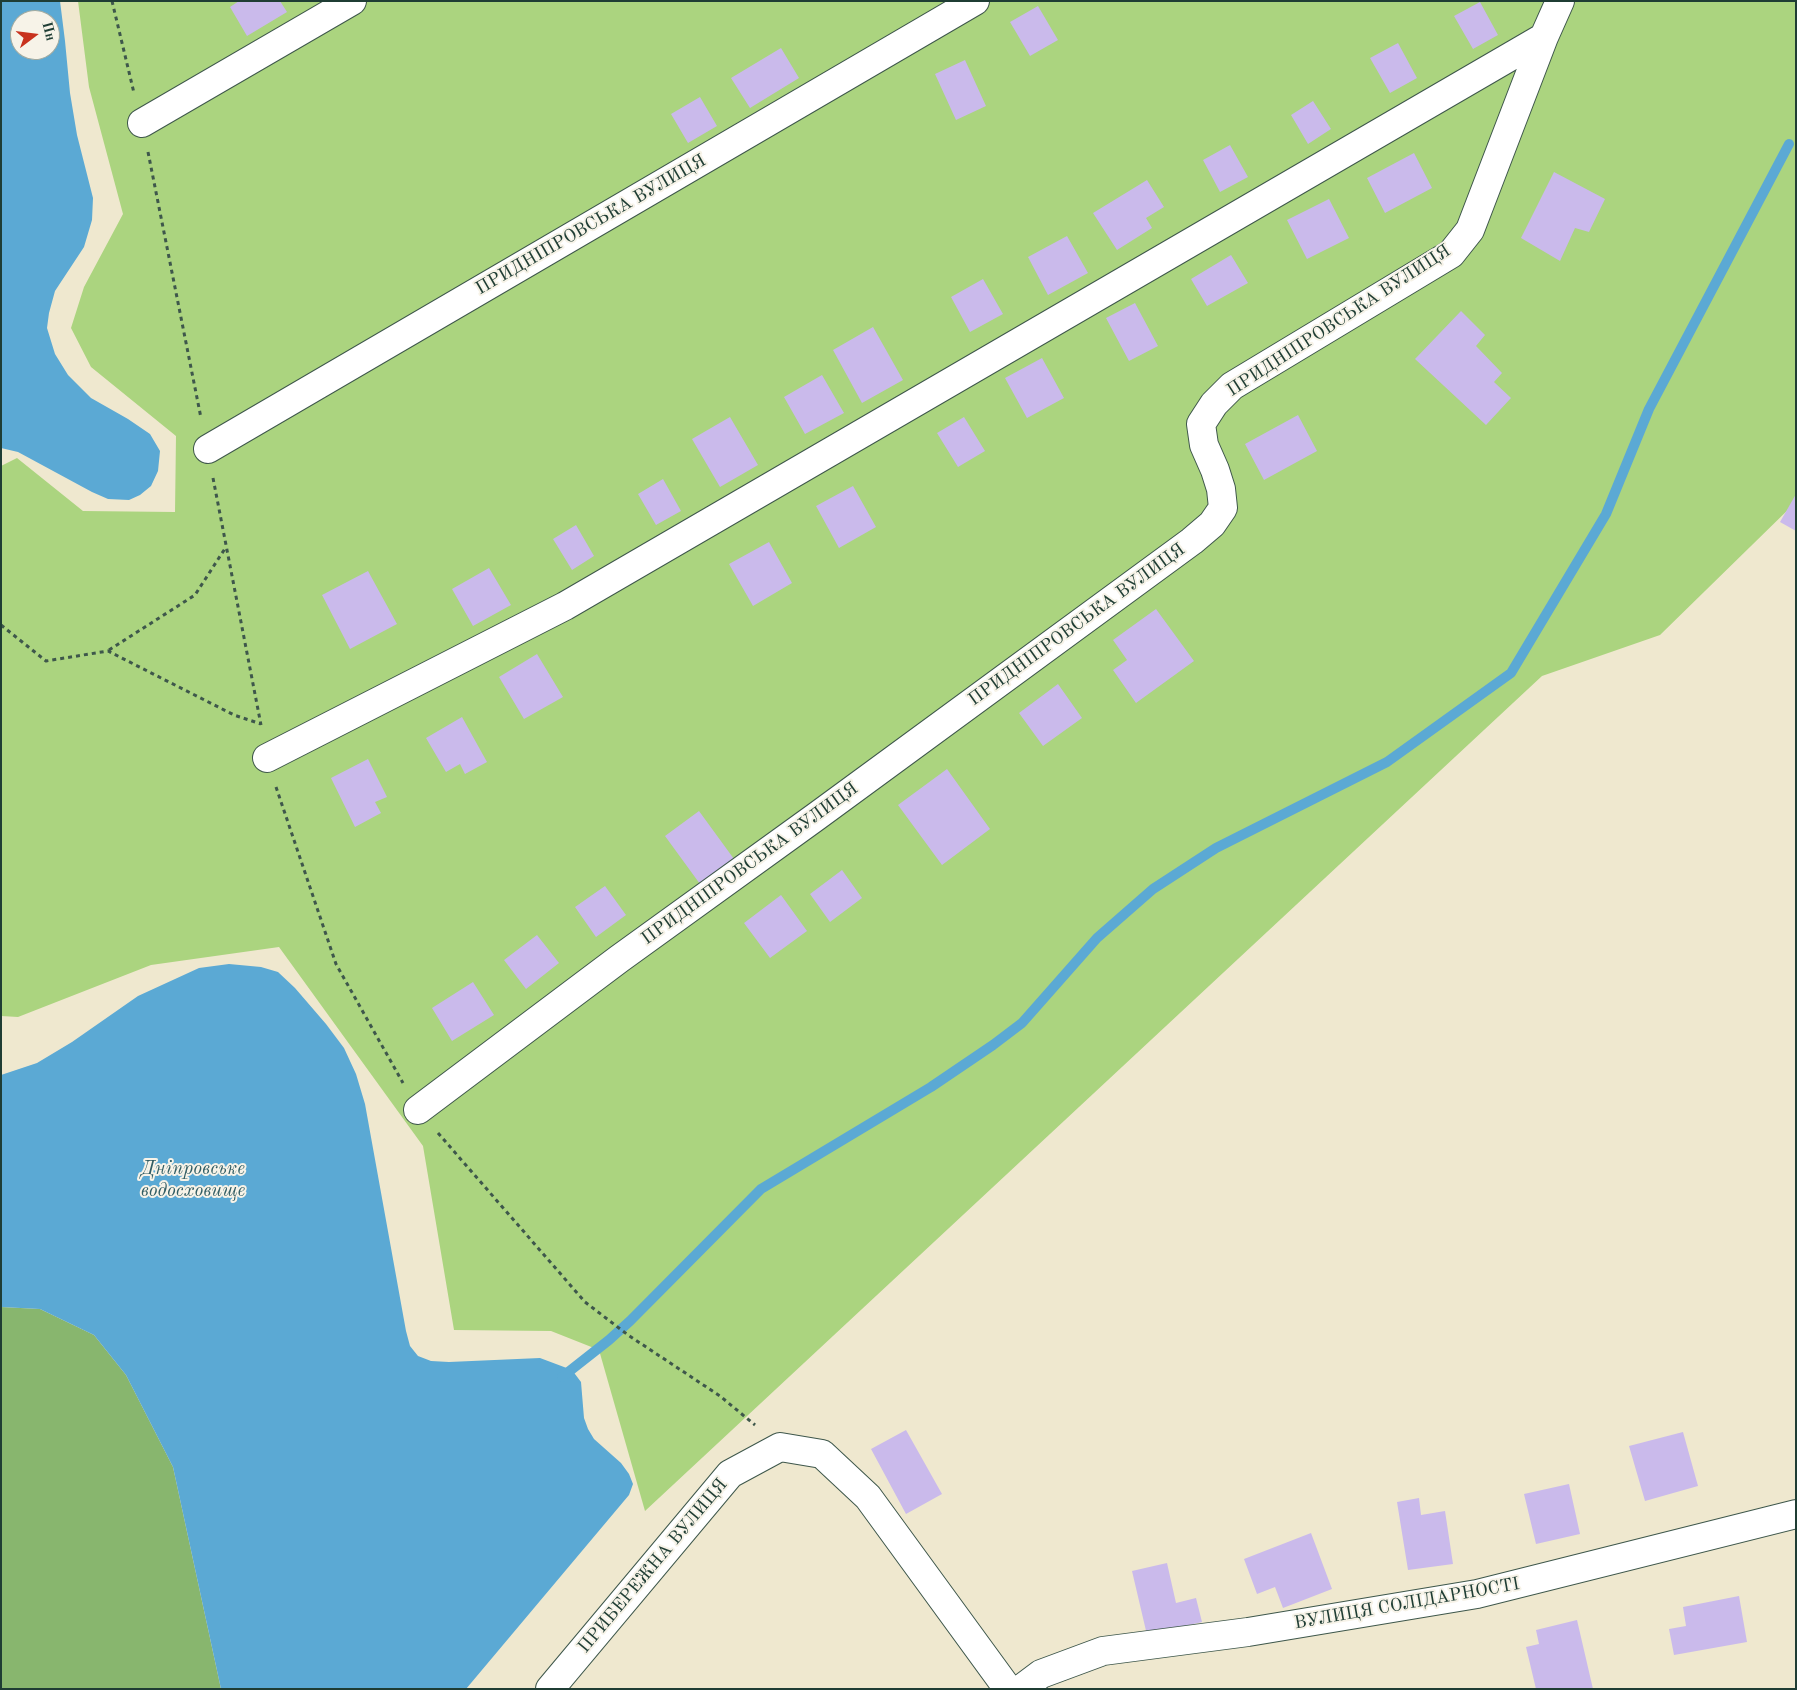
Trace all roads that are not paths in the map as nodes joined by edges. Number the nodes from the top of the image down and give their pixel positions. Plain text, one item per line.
1 (352, 1) edge
2 (975, 1) edge
3 (1560, 1) edge
4 (1544, 37) junction
5 (142, 123) road end
6 (208, 449) road end
7 (267, 758) road end
8 (418, 1110) road end
9 (1796, 1514) edge
10 (550, 1689) edge
11 (1008, 1689) edge
12 (1021, 1689) edge

1 - 5 street
2 - 6 street, ПРИДНІПРОВСЬКА ВУЛИЦЯ
3 - 4 street, ПРИДНІПРОВСЬКА ВУЛИЦЯ
4 - 7 street
4 - 8 street, ПРИДНІПРОВСЬКА ВУЛИЦЯ
9 - 12 street, ВУЛИЦЯ СОЛІДАРНОСТІ
10 - 11 street, ПРИБЕРЕЖНА ВУЛИЦЯ

